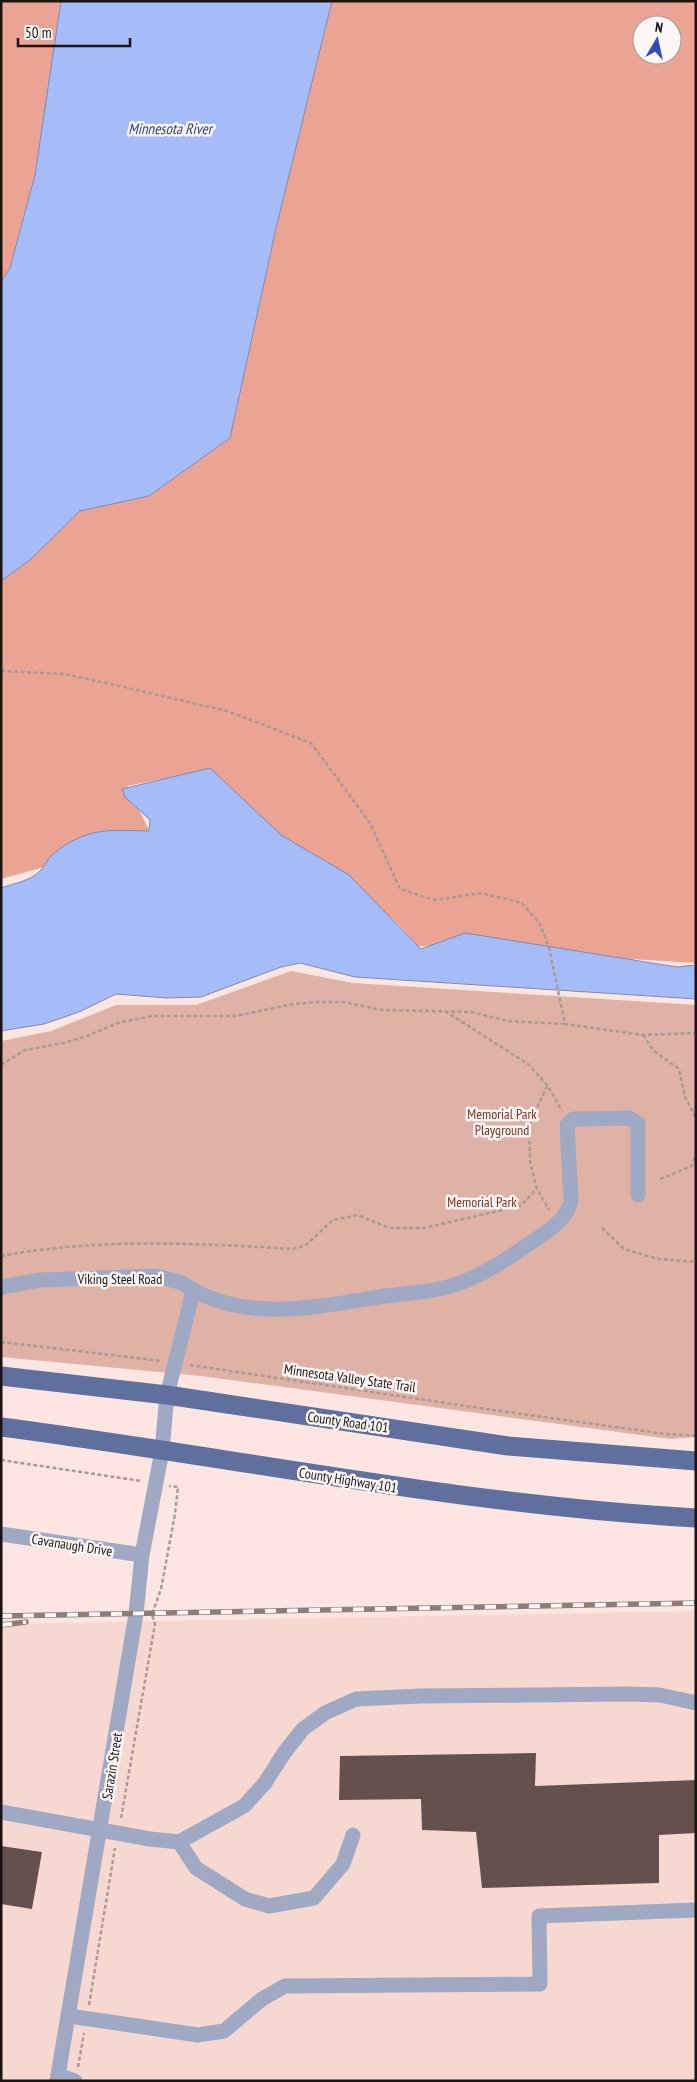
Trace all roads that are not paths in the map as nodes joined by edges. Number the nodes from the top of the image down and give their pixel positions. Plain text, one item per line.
1 (638, 1196) dead end
2 (1, 1287) edge
3 (192, 1289) junction
4 (1, 1376) edge
5 (167, 1395) junction
6 (1, 1427) edge
7 (162, 1451) junction
8 (696, 1461) edge
9 (696, 1518) edge
10 (1, 1534) edge
11 (142, 1555) junction
12 (696, 1703) edge
13 (1, 1812) edge
14 (101, 1830) junction
15 (353, 1835) dead end
16 (179, 1842) junction
17 (696, 1910) edge
18 (69, 2016) junction
19 (76, 2076) edge
20 (58, 2078) edge

1 - 3 street, Viking Steel Road
2 - 3 street, Viking Steel Road
3 - 5 street
4 - 5 main road, County Road 101
5 - 7 street
5 - 8 main road, County Road 101
6 - 7 main road, County Highway 101
7 - 9 main road, County Highway 101
7 - 11 street, Sarazin Street
10 - 11 street, Cavanaugh Drive
11 - 14 street, Sarazin Street
12 - 16 street
13 - 14 street
14 - 16 street
14 - 18 street, Sarazin Street
15 - 16 street
17 - 18 street
18 - 20 street, Sarazin Street
19 - 20 street

